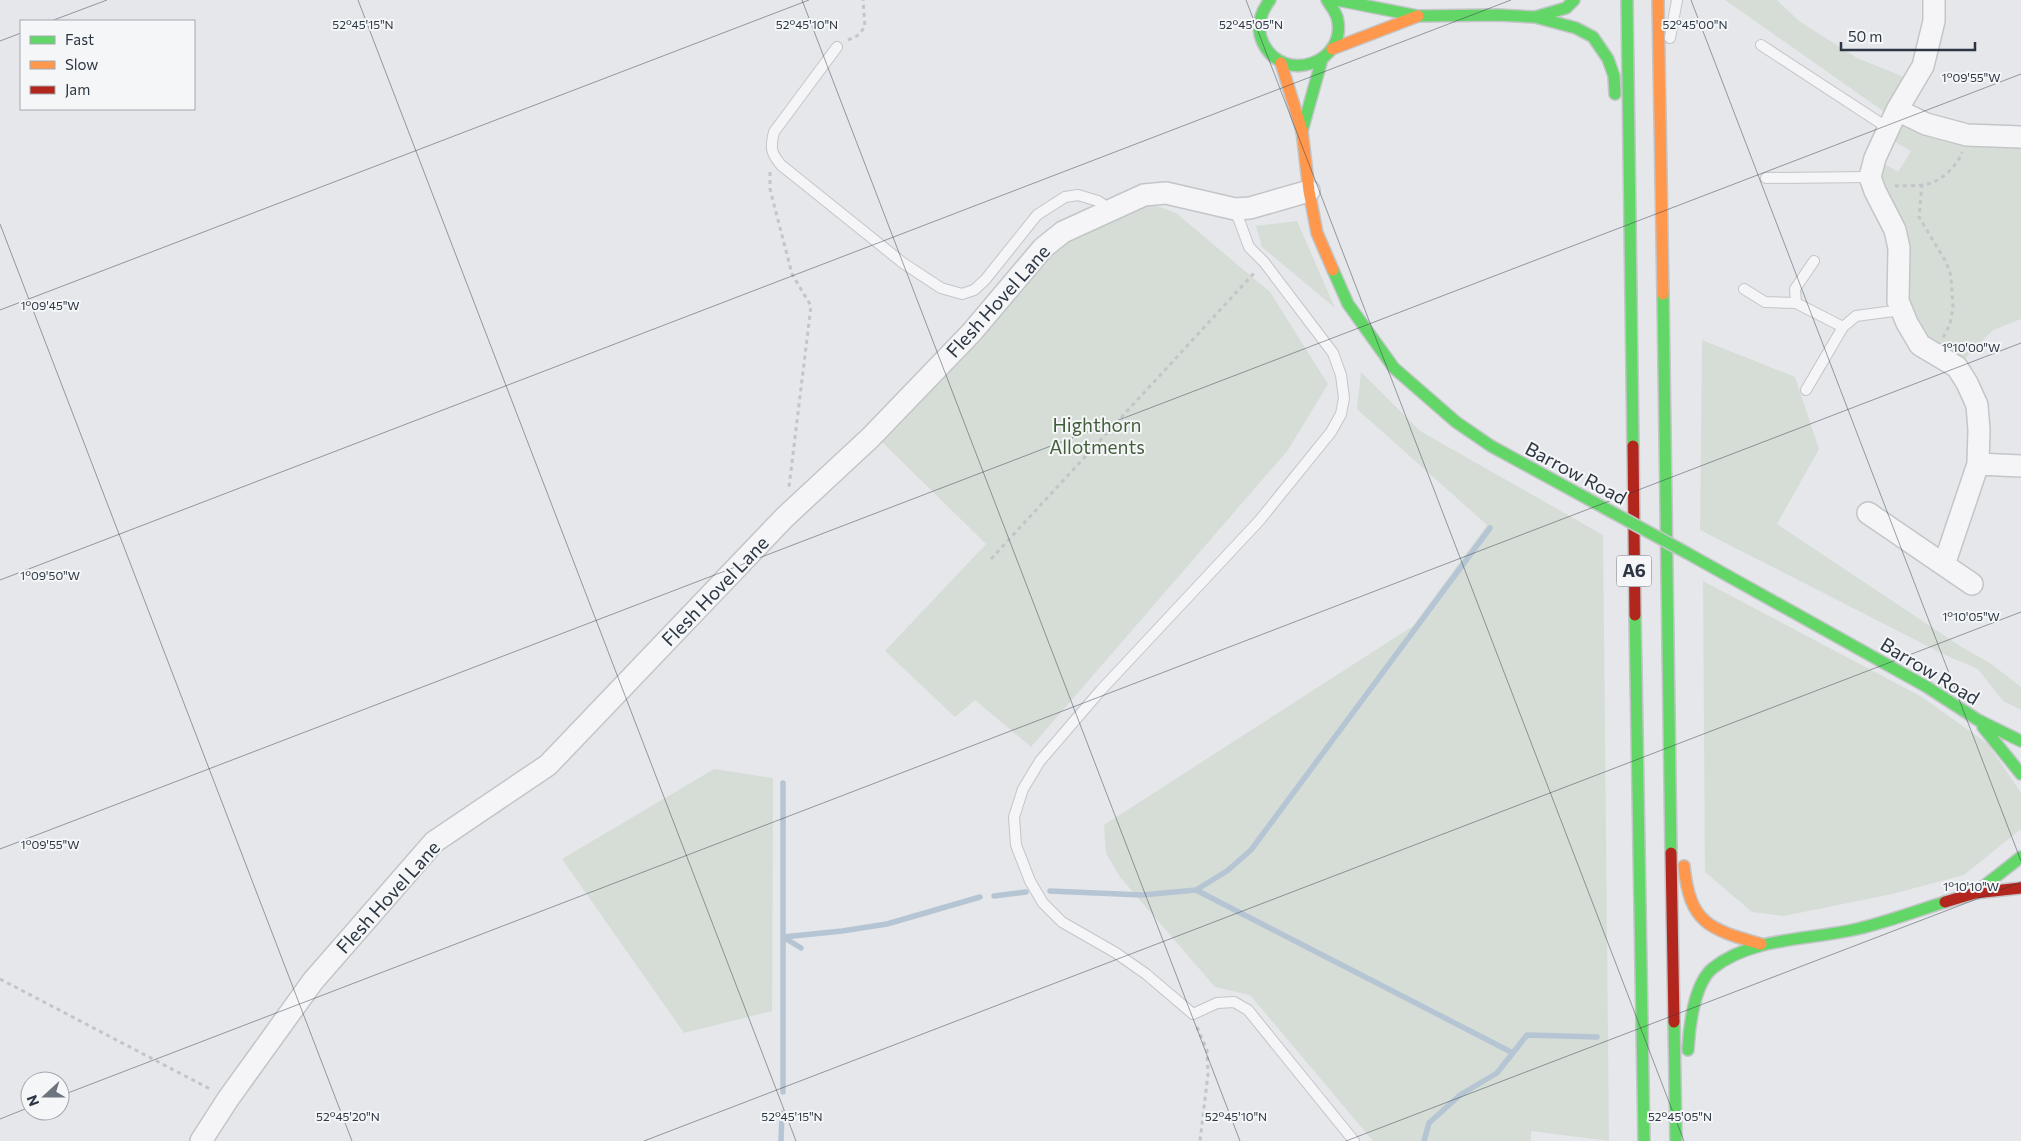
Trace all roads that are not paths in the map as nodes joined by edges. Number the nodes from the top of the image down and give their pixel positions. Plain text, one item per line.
1 (1327, 0) edge
2 (1337, 0) edge
3 (1574, 0) edge
4 (1627, 0) edge
5 (1658, 0) edge
6 (1678, 0) edge
7 (1934, 0) edge
8 (1266, 3) edge
9 (1418, 16) junction
10 (1535, 17) junction
11 (1761, 45) dead end
12 (837, 47) road end
13 (1332, 49) junction
14 (1322, 59) junction
15 (1281, 63) junction
16 (1660, 89) junction
17 (1616, 106) dead end
18 (1893, 119) junction
19 (1617, 126) dead end
20 (1302, 131) junction
21 (2021, 137) edge
22 (1766, 178) dead end
23 (1870, 178) junction
24 (1309, 191) junction
25 (1235, 209) junction
26 (1111, 210) junction
27 (1814, 261) dead end
28 (1744, 289) dead end
29 (1796, 303) junction
30 (1902, 310) junction
31 (1630, 325) junction
32 (1843, 327) junction
33 (1806, 390) dead end
34 (1978, 464) junction
35 (2021, 466) edge
36 (1868, 513) dead end
37 (1944, 565) junction
38 (1972, 584) dead end
39 (1667, 684) junction
40 (1978, 720) junction
41 (2021, 741) edge
42 (2021, 774) edge
43 (2021, 857) edge
44 (2021, 888) edge
45 (1975, 893) junction
46 (1761, 944) junction
47 (1688, 1057) dead end
48 (1687, 1102) dead end
49 (201, 1141) edge
50 (1354, 1141) edge
51 (1644, 1141) edge
52 (1676, 1141) edge
53 (1683, 1141) edge

1 - 13 main road
2 - 9 main road
3 - 10 main road
4 - 31 main road, A6
5 - 16 main road, A6
6 - 16 lane
7 - 18 street
8 - 15 main road
9 - 10 main road
9 - 13 main road
10 - 17 main road
11 - 18 lane
12 - 26 lane
13 - 14 main road
14 - 15 main road
14 - 20 main road, Barrow Road
15 - 20 main road, Barrow Road
16 - 39 main road, A6
18 - 21 street
18 - 23 street
19 - 31 main road
20 - 24 main road, Barrow Road
22 - 23 lane
23 - 30 street
24 - 25 street, Flesh Hovel Lane
24 - 40 main road, Barrow Road, bridge
25 - 26 street, Flesh Hovel Lane
25 - 50 lane
26 - 49 street, Flesh Hovel Lane
27 - 29 lane
28 - 29 lane
29 - 32 lane
30 - 32 lane
30 - 34 street
31 - 51 main road, A6
32 - 33 lane
34 - 35 street
34 - 37 street
36 - 37 street
37 - 38 street
39 - 46 main road
39 - 52 main road, A6
40 - 41 main road, Barrow Road
40 - 42 main road, Barrow Road
43 - 45 main road
44 - 45 main road
45 - 46 main road
46 - 47 main road
48 - 53 main road

